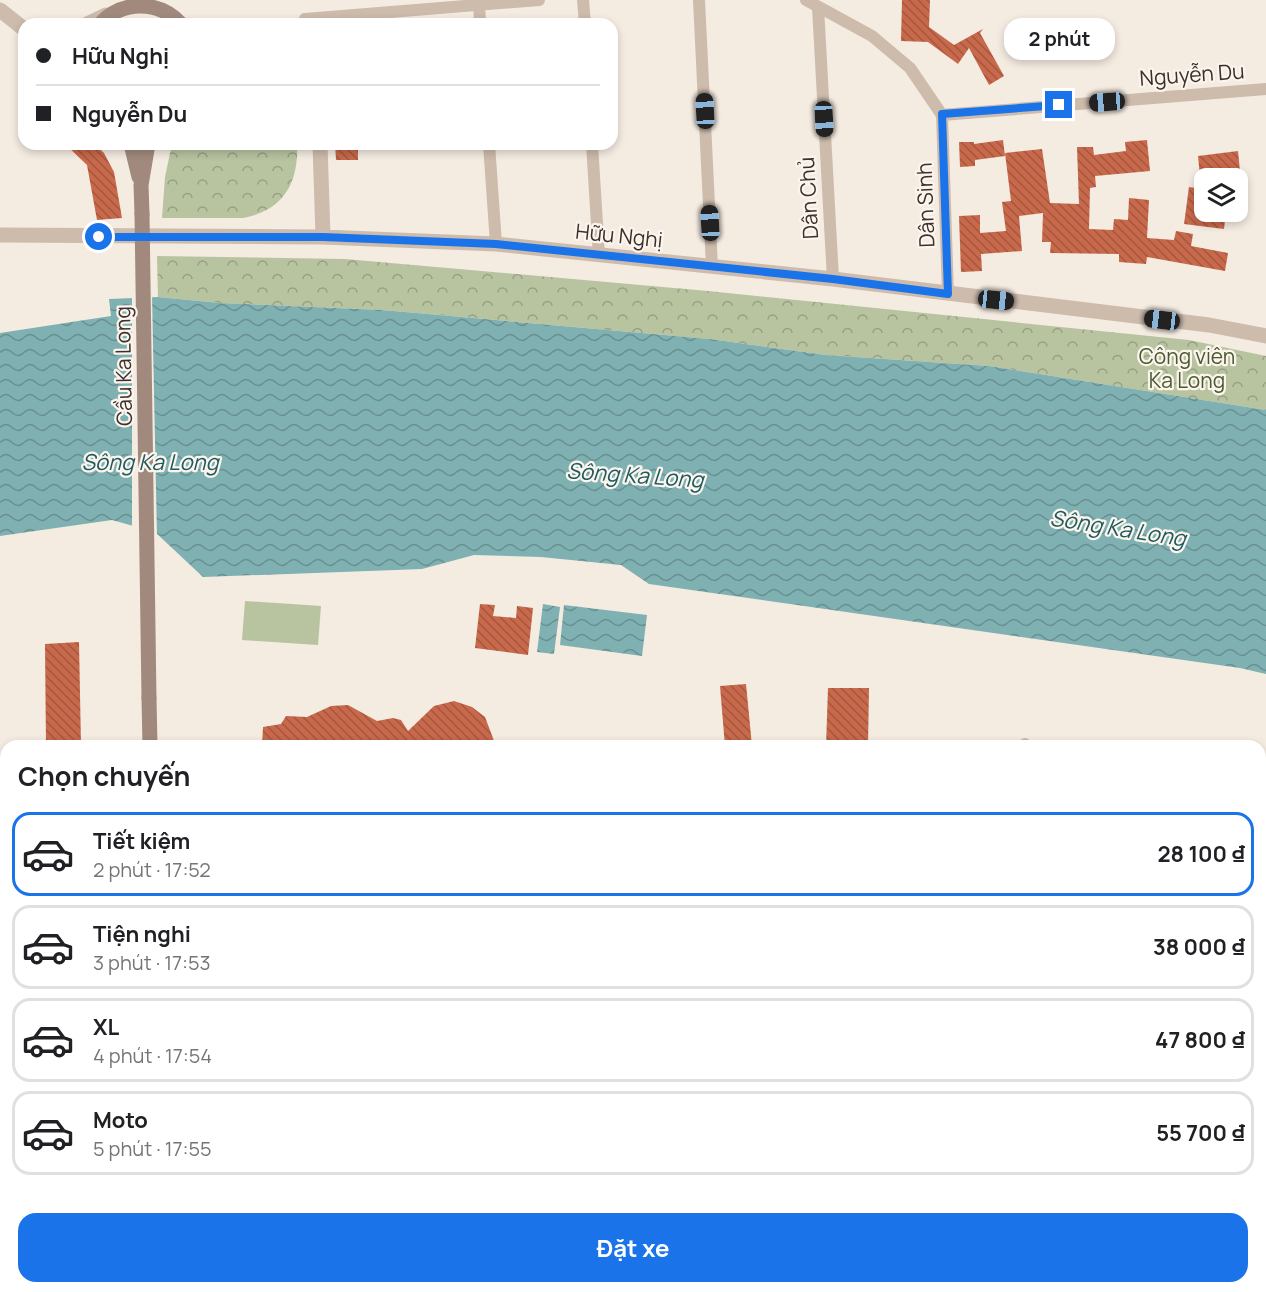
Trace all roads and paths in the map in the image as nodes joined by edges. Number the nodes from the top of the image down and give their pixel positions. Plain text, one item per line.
1 (166, 0) edge
2 (539, 0) edge
3 (583, 0) edge
4 (699, 0) edge
5 (806, 0) edge
6 (479, 2) edge
7 (818, 7) junction
8 (0, 10) edge
9 (110, 12) edge
10 (176, 18) edge
11 (176, 18) edge
12 (315, 18) edge
13 (480, 18) edge
14 (584, 18) edge
15 (18, 24) edge
16 (1266, 89) edge
17 (942, 114) junction
18 (132, 150) edge
19 (147, 150) edge
20 (320, 150) edge
21 (489, 150) edge
22 (592, 150) edge
23 (141, 185) junction
24 (0, 235) edge
25 (323, 237) junction
26 (496, 244) junction
27 (599, 255) junction
28 (712, 267) junction
29 (833, 279) junction
30 (948, 294) junction
31 (1266, 336) edge
32 (150, 740) edge

1 - 10 main road
2 - 6 street
3 - 14 street
4 - 28 street
5 - 7 street
6 - 12 street
6 - 13 street
7 - 17 street
7 - 29 street, Dân Chủ
8 - 15 street
9 - 11 main road
16 - 17 street, Nguyễn Du
17 - 30 street, Dân Sinh
18 - 23 main road
19 - 23 main road
20 - 25 street
21 - 26 street
22 - 27 street
23 - 32 main road, Cầu Ka Long, bridge
24 - 25 street, Hữu Nghị
25 - 26 street, Hữu Nghị
26 - 27 street, Hữu Nghị
27 - 28 street, Hữu Nghị
28 - 29 street, Hữu Nghị
29 - 30 street, Hữu Nghị
30 - 31 street, Hữu Nghị

